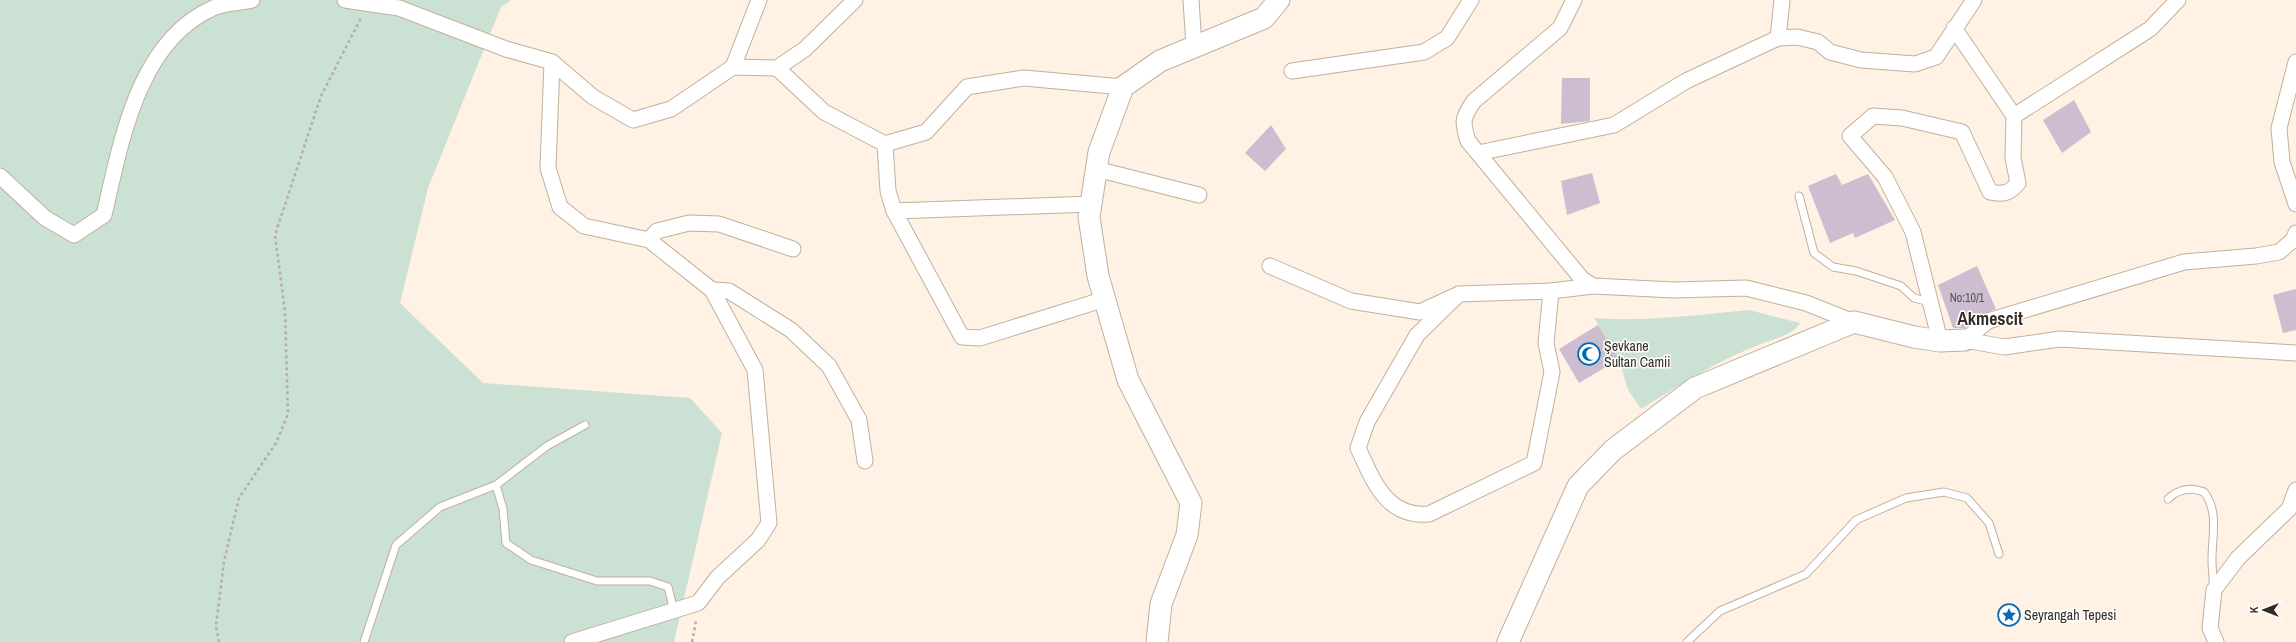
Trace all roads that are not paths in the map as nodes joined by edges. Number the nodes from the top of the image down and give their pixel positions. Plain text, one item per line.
1 (252, 0) edge
2 (345, 0) edge
3 (759, 0) edge
4 (855, 0) edge
5 (1192, 0) edge
6 (1279, 0) edge
7 (1471, 0) edge
8 (1574, 0) edge
9 (1782, 0) edge
10 (1974, 0) edge
11 (2178, 0) edge
12 (215, 4) edge
13 (1954, 28) junction
14 (1778, 38) junction
15 (1194, 46) junction
16 (552, 62) junction
17 (2296, 62) edge
18 (733, 67) junction
19 (777, 68) junction
20 (1292, 71) dead end
21 (1123, 87) junction
22 (2014, 116) junction
23 (885, 144) junction
24 (1478, 153) junction
25 (1096, 169) junction
26 (0, 176) edge
27 (1199, 195) dead end
28 (1799, 196) dead end
29 (1091, 204) junction
30 (2296, 204) edge
31 (894, 211) junction
32 (2296, 233) edge
33 (649, 240) junction
34 (793, 249) dead end
35 (1270, 266) dead end
36 (1593, 286) junction
37 (712, 290) junction
38 (1551, 291) junction
39 (1459, 294) junction
40 (1104, 299) junction
41 (1930, 302) junction
42 (1854, 322) junction
43 (1965, 340) junction
44 (1940, 341) junction
45 (2296, 353) edge
46 (585, 425) dead end
47 (866, 461) dead end
48 (496, 486) junction
49 (2296, 490) edge
50 (2168, 499) dead end
51 (2293, 511) edge
52 (1999, 554) dead end
53 (2214, 590) junction
54 (674, 611) junction
55 (364, 642) edge
56 (572, 642) edge
57 (1156, 642) edge
58 (1508, 642) edge
59 (1687, 642) edge
60 (2216, 642) edge

1 - 12 street
2 - 16 street
3 - 18 street
4 - 19 street
5 - 15 street
6 - 15 main road
7 - 20 street
8 - 24 street
9 - 14 street
10 - 13 street
11 - 22 street
12 - 26 street
13 - 14 street
13 - 22 street
14 - 24 street
15 - 21 main road
16 - 18 street
16 - 33 street
17 - 30 street
18 - 19 street
19 - 23 street
21 - 23 street
21 - 25 main road
22 - 41 street
23 - 31 street
24 - 36 street
25 - 27 street
25 - 29 main road
28 - 41 lane
29 - 31 street
29 - 40 main road
31 - 40 street
32 - 43 street
33 - 34 street
33 - 37 street
35 - 39 street
36 - 38 street
36 - 42 street
37 - 47 street
37 - 54 street
38 - 39 street
38 - 39 street
40 - 57 main road
41 - 44 street
42 - 44 main road
42 - 58 main road
43 - 44 main road
43 - 45 street
46 - 48 lane
48 - 54 lane
48 - 55 lane
49 - 51 street
50 - 53 lane
51 - 53 street
52 - 59 lane
53 - 60 street
54 - 56 street

